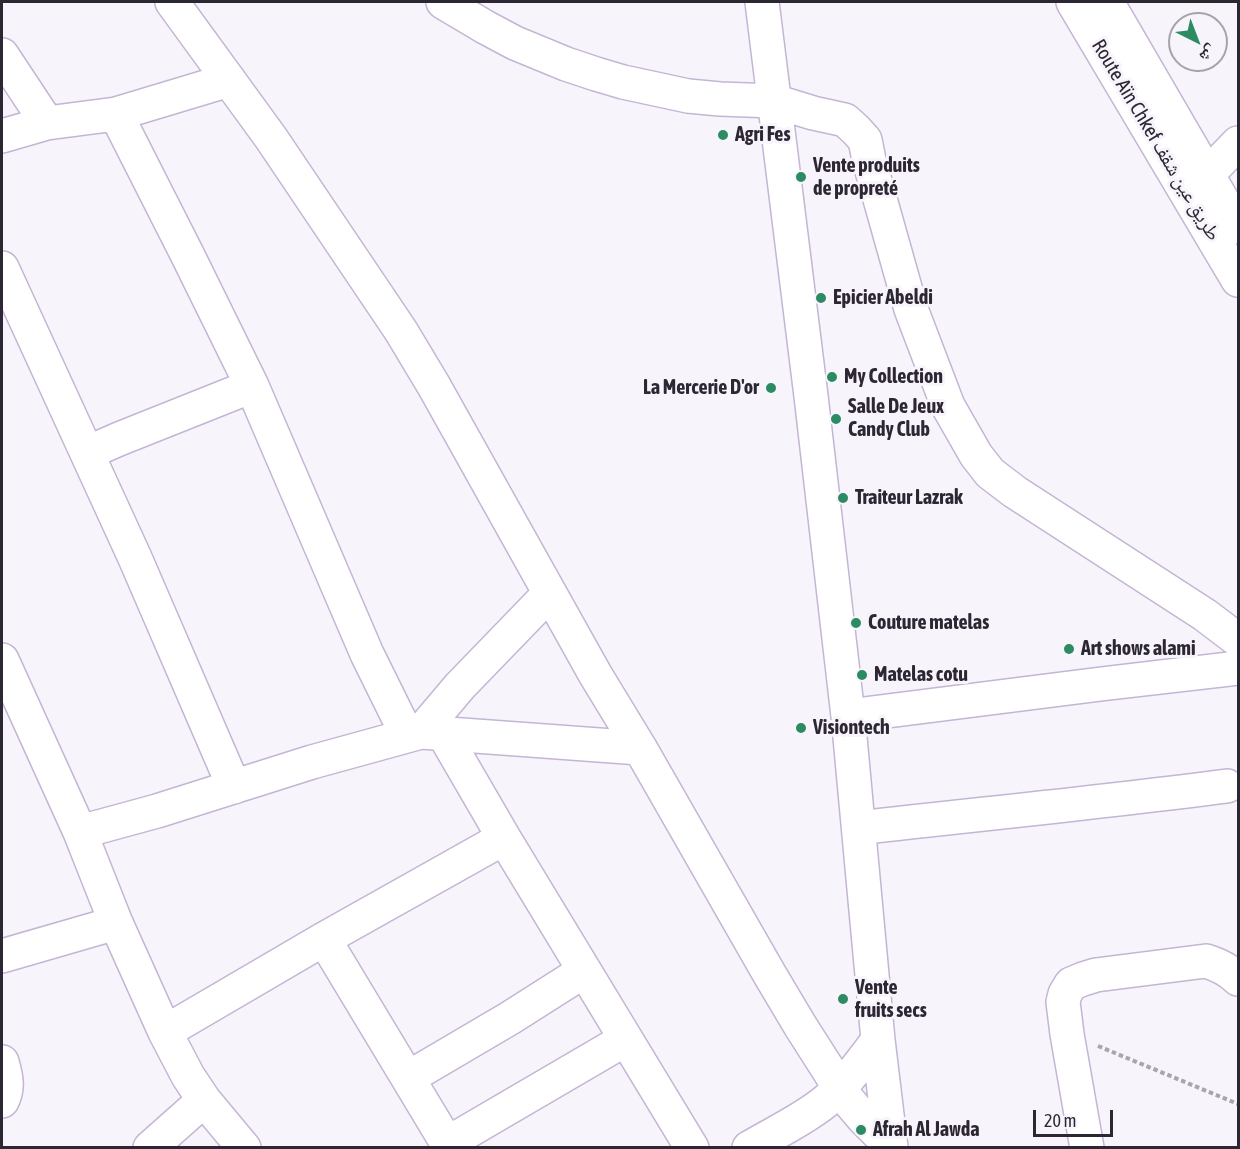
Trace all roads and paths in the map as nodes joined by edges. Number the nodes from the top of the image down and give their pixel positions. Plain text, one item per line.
1 (172, 2) edge
2 (443, 2) edge
3 (762, 2) edge
4 (1073, 2) edge
5 (1107, 2) edge
6 (2, 55) edge
7 (229, 80) junction
8 (774, 101) junction
9 (116, 114) junction
10 (47, 123) junction
11 (2, 136) edge
12 (1239, 143) edge
13 (1208, 174) junction
14 (1239, 227) edge
15 (2, 268) edge
16 (1239, 280) edge
17 (252, 386) junction
18 (87, 453) junction
19 (549, 594) junction
20 (1239, 640) edge
21 (2, 661) edge
22 (1239, 668) edge
23 (848, 717) junction
24 (423, 733) junction
25 (640, 748) junction
26 (1227, 786) dead end
27 (234, 787) junction
28 (859, 828) junction
29 (80, 832) junction
30 (504, 838) junction
31 (116, 923) junction
32 (324, 939) junction
33 (2, 956) edge
34 (584, 971) junction
35 (1239, 979) edge
36 (165, 1032) junction
37 (1067, 1034) junction
38 (626, 1040) junction
39 (878, 1040) junction
40 (2, 1062) edge
41 (408, 1078) junction
42 (840, 1087) junction
43 (204, 1100) junction
44 (2, 1101) edge
45 (1239, 1104) edge
46 (449, 1145) edge
47 (891, 1147) edge
48 (150, 1148) edge
49 (244, 1148) edge
50 (692, 1148) edge
51 (749, 1148) edge
52 (1087, 1148) edge

1 - 7 street
2 - 8 street
3 - 8 street
4 - 16 street, Route Aïn Chkef طريق عين شقف
5 - 13 street, Route Aïn Chkef طريق عين شقف
6 - 10 street
7 - 9 street
7 - 19 street
8 - 20 street
8 - 23 street
9 - 10 street
9 - 17 street
10 - 11 street
12 - 13 street
13 - 14 street, Route Aïn Chkef طريق عين شقف
15 - 18 street
17 - 18 street
17 - 24 street
18 - 27 street
19 - 24 street
19 - 25 street
21 - 29 street
22 - 23 street
23 - 28 street
24 - 25 street
24 - 27 street
24 - 30 street
25 - 42 street
26 - 28 street
27 - 29 street
28 - 39 street
29 - 31 street
30 - 32 street
30 - 34 street
31 - 33 street
31 - 36 street
32 - 36 street
32 - 41 street
34 - 38 street
34 - 41 street
35 - 37 street
36 - 43 street
37 - 45 path
37 - 52 street
38 - 46 street
38 - 50 street
39 - 42 street
39 - 47 street
40 - 44 street
41 - 46 street
42 - 47 street
42 - 51 street
43 - 48 street
43 - 49 street

